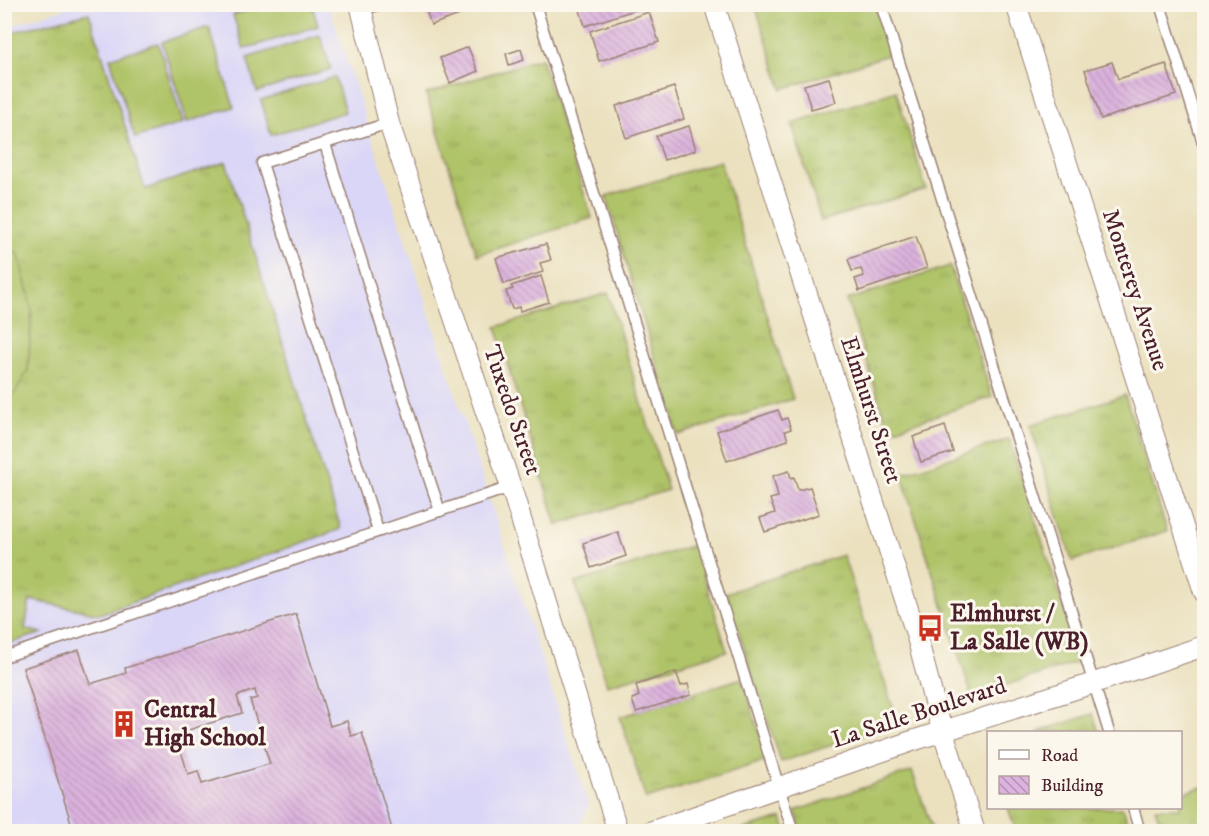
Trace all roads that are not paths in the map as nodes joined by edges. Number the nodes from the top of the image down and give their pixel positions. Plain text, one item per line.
1 (535, 4) edge
2 (714, 4) edge
3 (881, 4) edge
4 (1016, 4) edge
5 (1160, 4) edge
6 (367, 6) edge
7 (389, 123) junction
8 (324, 144) junction
9 (1204, 146) edge
10 (511, 487) junction
11 (440, 511) junction
12 (378, 531) junction
13 (1204, 592) edge
14 (1204, 646) edge
15 (4, 657) edge
16 (1094, 683) junction
17 (943, 731) junction
18 (1109, 731) edge
19 (778, 787) junction
20 (1134, 809) edge
21 (618, 831) edge
22 (650, 831) edge
23 (793, 831) edge
24 (975, 831) edge
25 (1140, 831) edge

1 - 19 lane
2 - 17 street, Elmhurst Street
3 - 16 lane
4 - 13 street, Monterey Avenue
5 - 9 lane
6 - 7 street, Tuxedo Street
7 - 8 lane
7 - 10 street, Tuxedo Street
8 - 11 lane
8 - 12 lane
10 - 11 lane
10 - 21 street, Tuxedo Street
11 - 12 lane
12 - 15 lane
14 - 16 street, La Salle Boulevard
16 - 17 street, La Salle Boulevard
16 - 18 lane
17 - 19 street, La Salle Boulevard
17 - 24 street, Elmhurst Street
19 - 22 street, La Salle Boulevard
19 - 23 lane
20 - 25 lane

